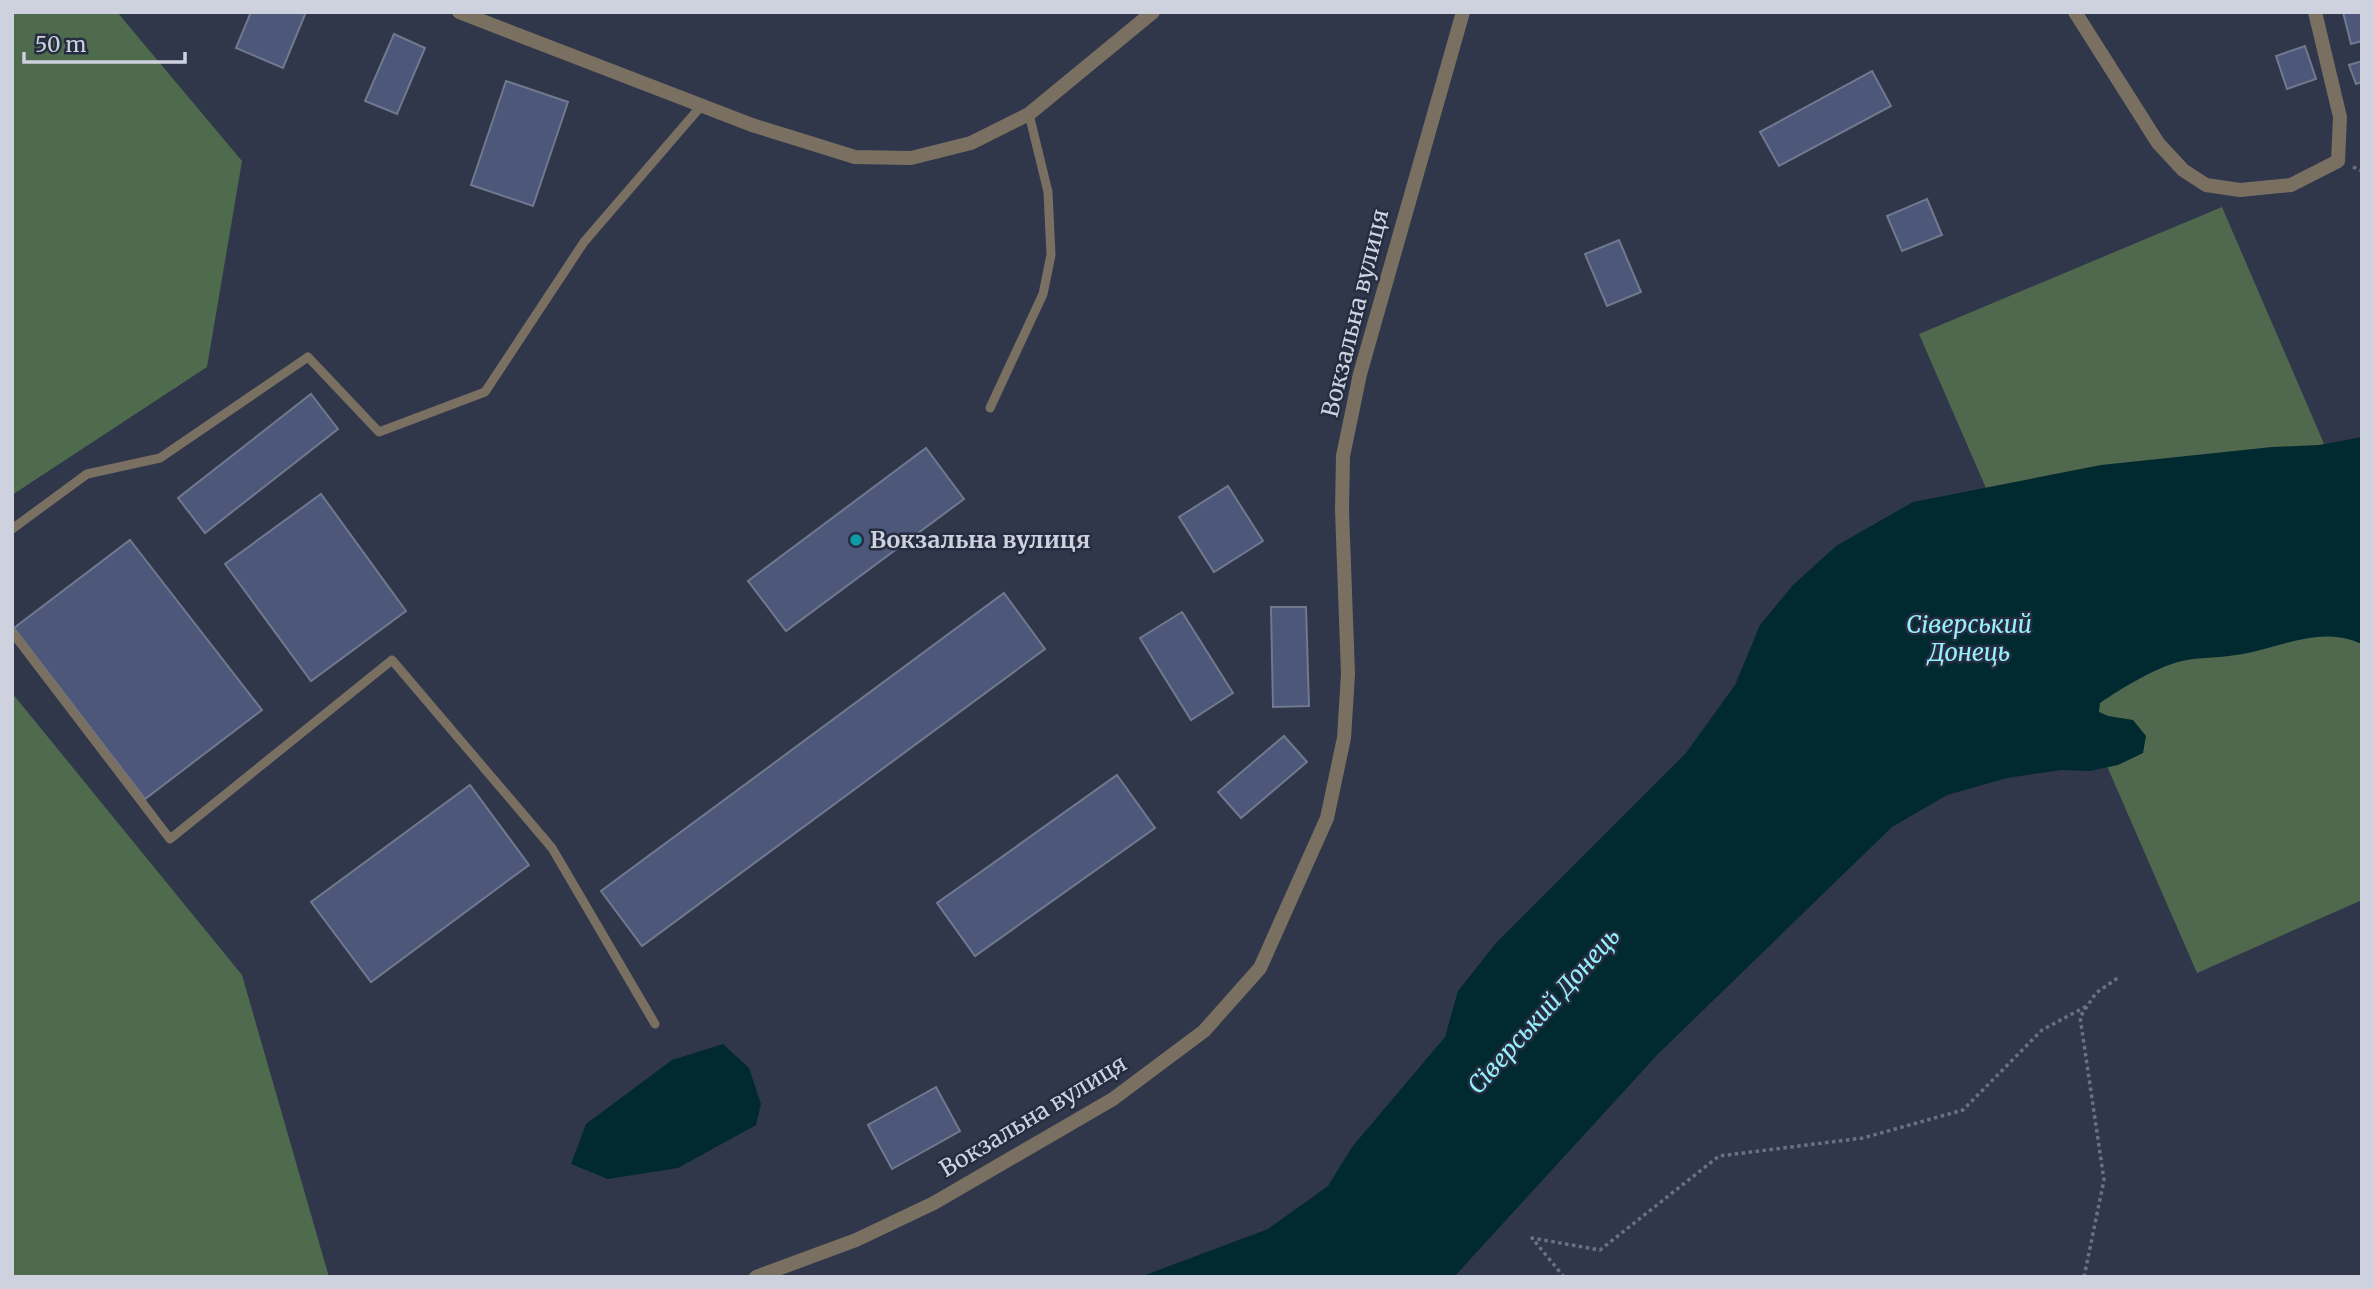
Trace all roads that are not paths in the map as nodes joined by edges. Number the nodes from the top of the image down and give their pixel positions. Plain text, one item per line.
1 (459, 12) edge
2 (1153, 12) edge
3 (1463, 12) edge
4 (2075, 12) edge
5 (2315, 12) edge
6 (702, 105) junction
7 (1029, 114) junction
8 (990, 408) dead end
9 (12, 529) edge
10 (12, 632) edge
11 (655, 1024) dead end
12 (756, 1277) edge

1 - 6 street
2 - 7 street
3 - 12 street, Вокзальна вулиця
4 - 5 street
6 - 7 street
6 - 9 lane
7 - 8 lane
10 - 11 lane

